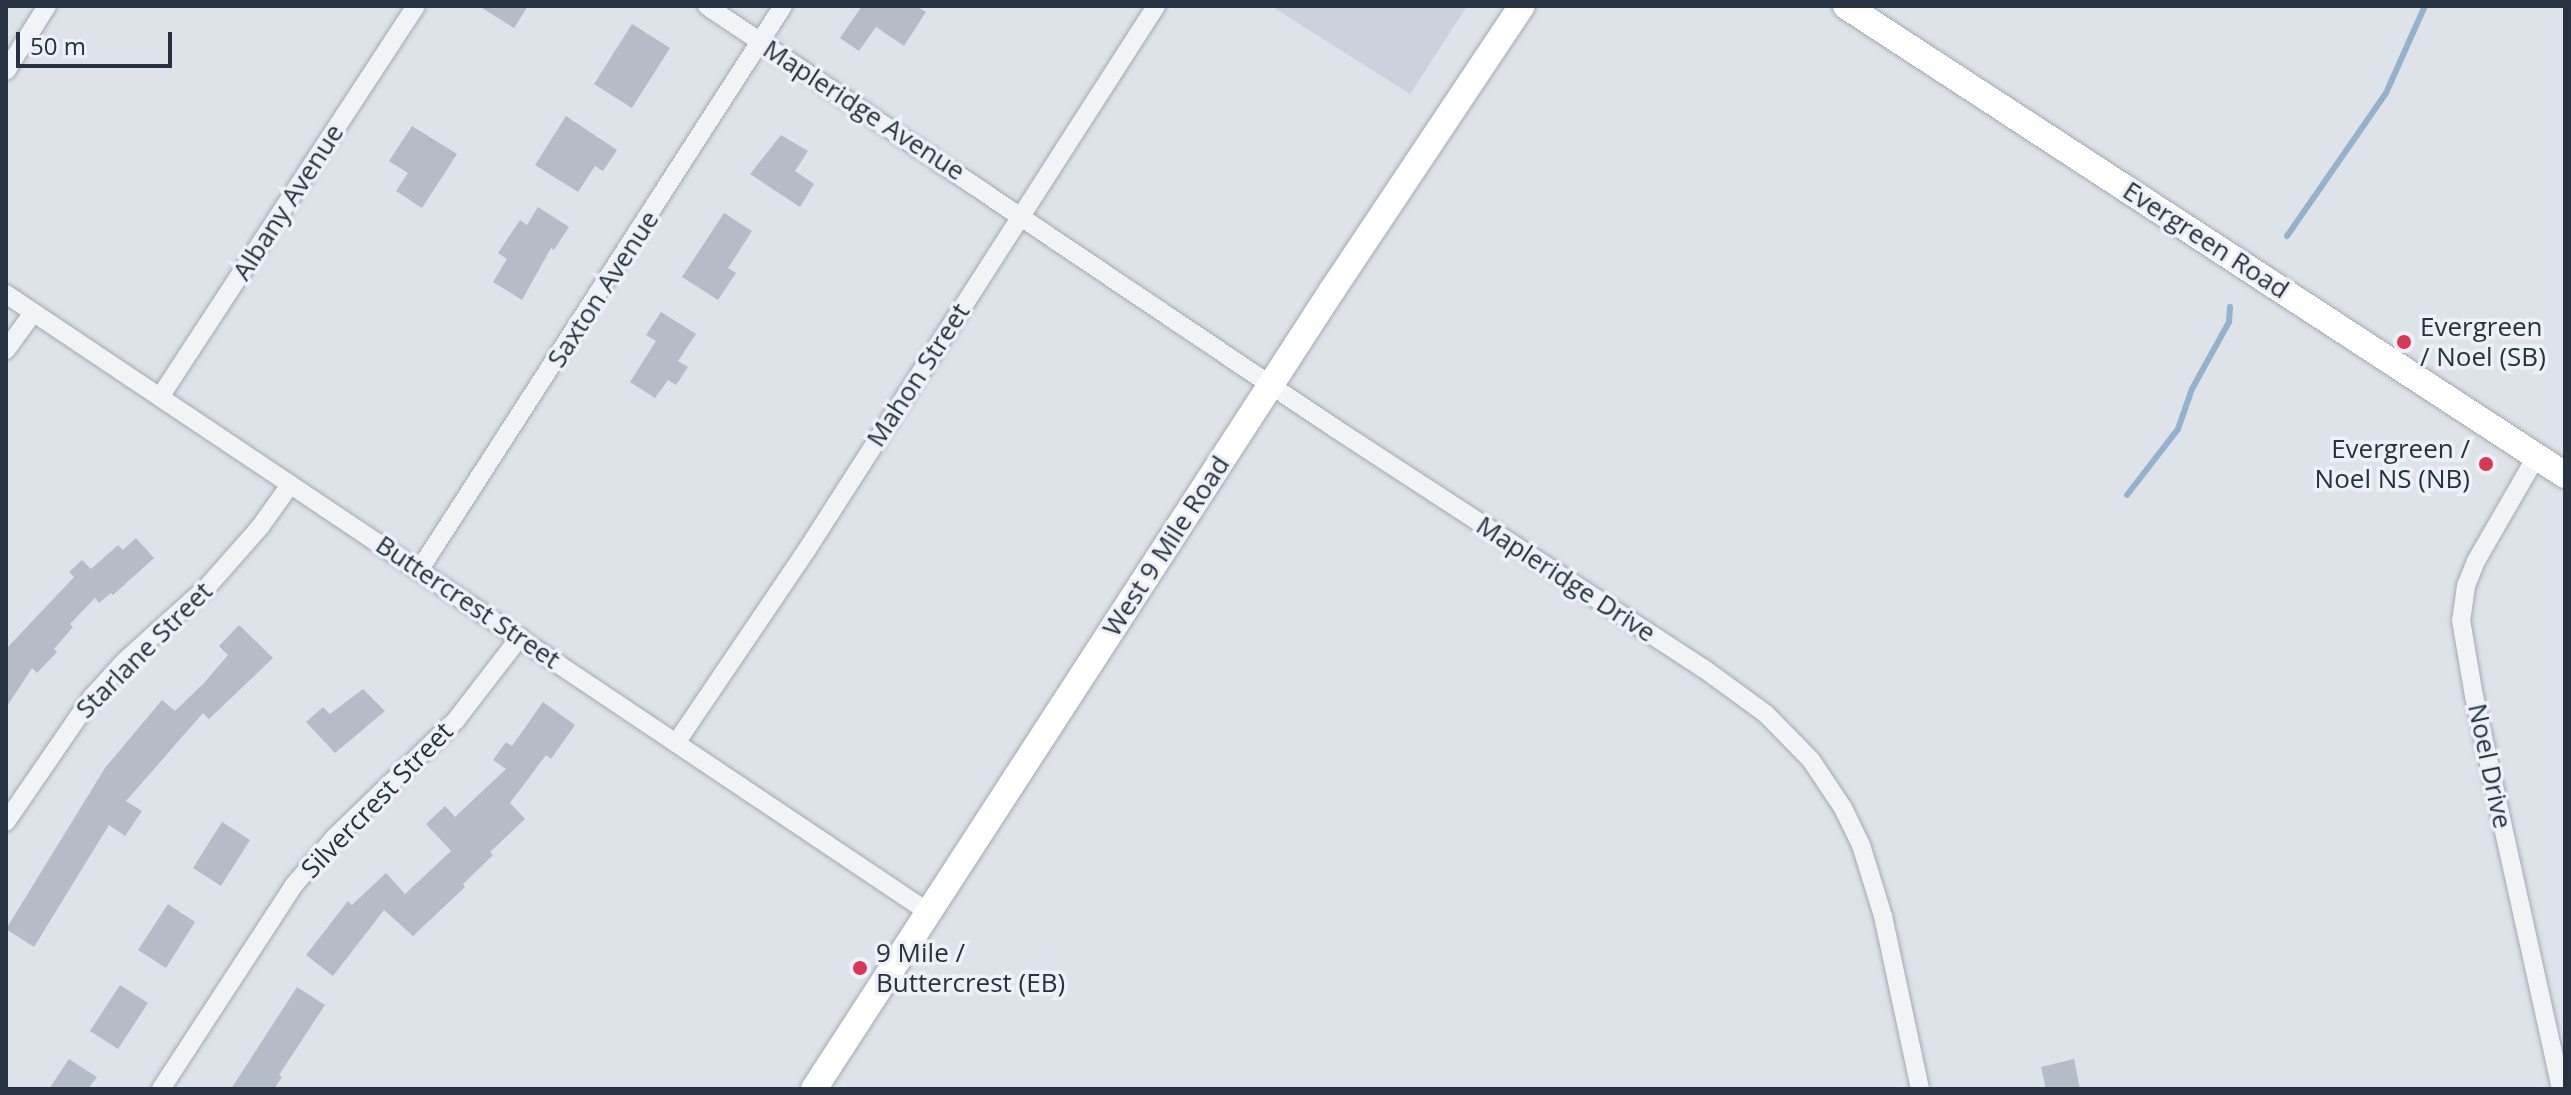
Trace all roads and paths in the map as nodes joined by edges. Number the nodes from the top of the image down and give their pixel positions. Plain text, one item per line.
1 (47, 6) edge
2 (416, 6) edge
3 (707, 6) edge
4 (783, 6) edge
5 (1156, 6) edge
6 (1522, 6) edge
7 (1846, 6) edge
8 (760, 42) junction
9 (6, 71) edge
10 (1021, 214) junction
11 (6, 294) edge
12 (33, 313) junction
13 (6, 350) edge
14 (1272, 383) junction
15 (160, 397) junction
16 (2536, 457) junction
17 (2565, 475) edge
18 (290, 485) junction
19 (420, 569) junction
20 (520, 637) junction
21 (676, 743) junction
22 (6, 822) edge
23 (928, 912) junction
24 (161, 1089) edge
25 (814, 1089) edge
26 (1920, 1089) edge
27 (2561, 1089) edge

1 - 9 street
2 - 15 street, Albany Avenue
3 - 8 street, Mapleridge Avenue
4 - 8 street, Saxton Avenue
5 - 10 street, Mahon Street
6 - 14 main road, West 9 Mile Road
7 - 16 main road, Evergreen Road
8 - 10 street, Mapleridge Avenue
8 - 19 street, Saxton Avenue
10 - 14 street, Mapleridge Drive
10 - 21 street, Mahon Street
11 - 12 street, Buttercrest Street
12 - 13 street
12 - 15 street, Buttercrest Street
14 - 23 main road, West 9 Mile Road
14 - 26 street, Mapleridge Drive
15 - 18 street, Buttercrest Street
16 - 17 main road, Evergreen Road
16 - 27 street, Noel Drive
18 - 19 street, Buttercrest Street
18 - 22 street, Starlane Street
19 - 20 street, Buttercrest Street
20 - 21 street, Buttercrest Street
20 - 24 street, Silvercrest Street
21 - 23 street, Buttercrest Street
23 - 25 main road, West 9 Mile Road

